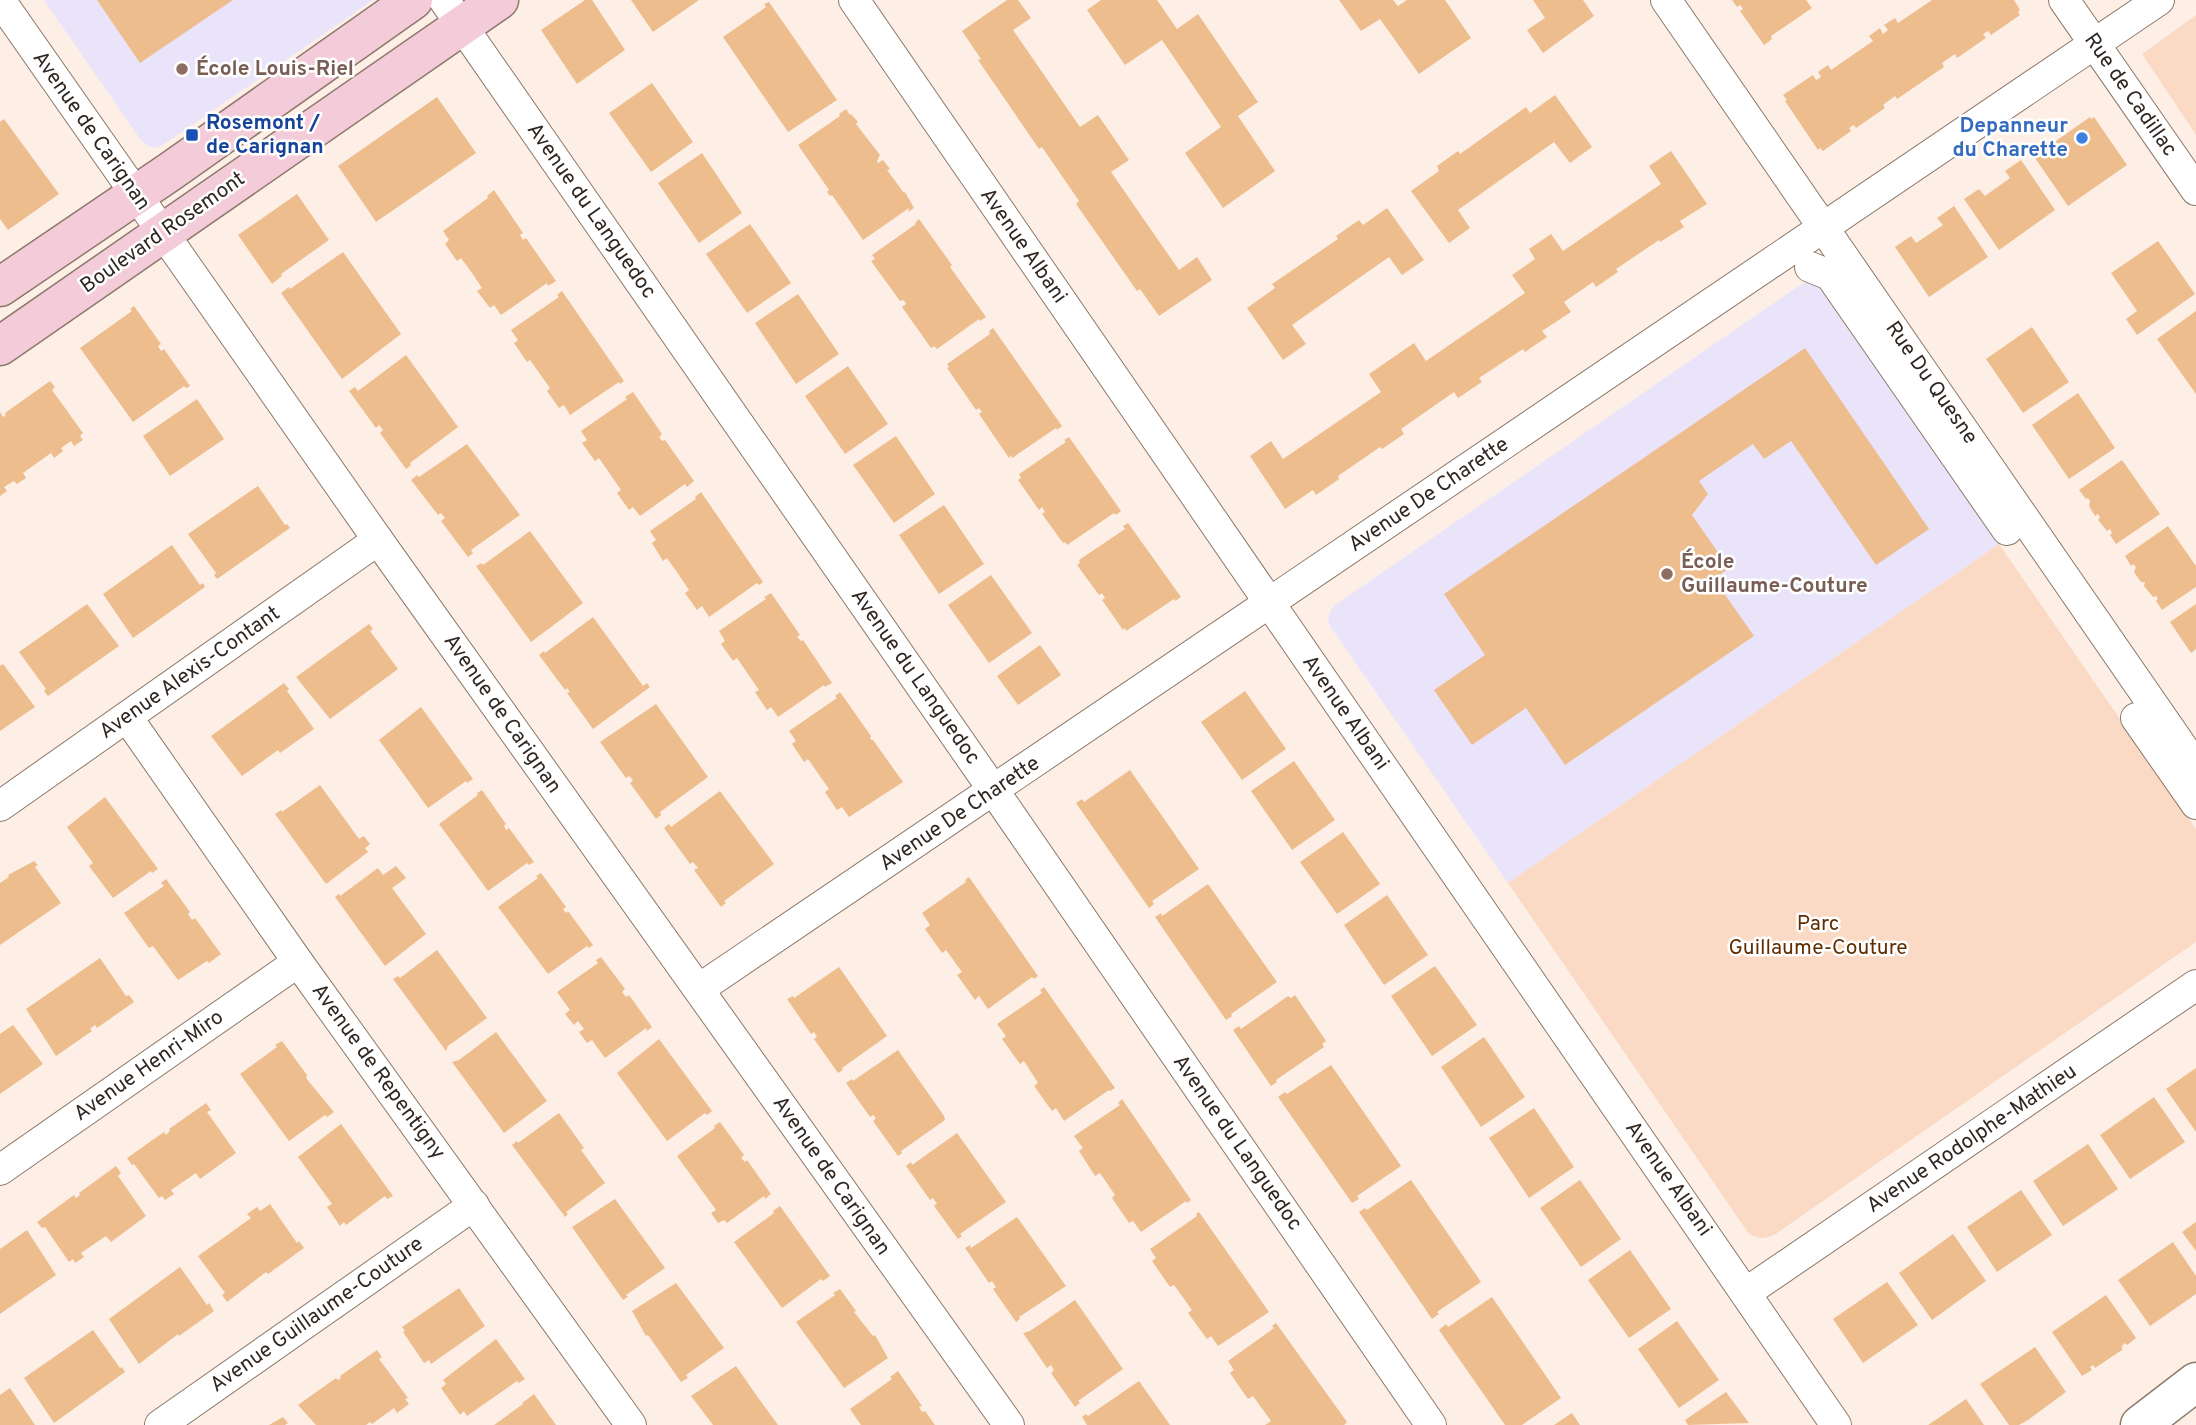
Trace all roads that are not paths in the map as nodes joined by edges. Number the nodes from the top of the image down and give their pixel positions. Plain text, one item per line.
1 (0, 0) edge
2 (413, 0) edge
3 (499, 0) edge
4 (854, 0) edge
5 (1666, 0) edge
6 (2064, 0) edge
7 (2159, 0) edge
8 (453, 13) edge
9 (2095, 44) junction
10 (2196, 190) edge
11 (135, 195) junction
12 (1824, 228) junction
13 (163, 233) junction
14 (1810, 267) dead end
15 (0, 287) edge
16 (0, 346) edge
17 (378, 540) junction
18 (1270, 604) junction
19 (127, 717) junction
20 (2196, 767) edge
21 (994, 791) junction
22 (2196, 804) edge
23 (0, 806) edge
24 (298, 962) junction
25 (2196, 985) edge
26 (699, 989) junction
27 (0, 1170) edge
28 (474, 1205) junction
29 (1746, 1293) junction
30 (2196, 1382) edge
31 (160, 1425) edge
32 (631, 1425) edge
33 (1009, 1425) edge
34 (1431, 1425) edge
35 (1836, 1425) edge
36 (2140, 1425) edge

1 - 11 street, Avenue de Carignan
2 - 11 main road
3 - 8 main road, Boulevard Rosemont
4 - 18 street, Avenue Albani
5 - 12 street, Rue Du Quesne
6 - 9 street, Rue de Cadillac
7 - 9 street, Avenue De Charette
8 - 13 main road, Boulevard Rosemont
8 - 21 street, Avenue du Languedoc
9 - 10 street, Rue de Cadillac
9 - 12 street, Avenue De Charette
11 - 13 street, Avenue de Carignan
11 - 15 main road
12 - 18 street, Avenue De Charette
12 - 20 street, Rue Du Quesne
13 - 16 main road, Boulevard Rosemont
13 - 17 street, Avenue de Carignan
14 - 22 street
17 - 19 street, Avenue Alexis-Contant
17 - 26 street, Avenue de Carignan
18 - 21 street, Avenue De Charette
18 - 29 street, Avenue Albani
19 - 23 street, Avenue Alexis-Contant
19 - 24 street, Avenue de Repentigny
21 - 26 street, Avenue De Charette
21 - 34 street, Avenue du Languedoc
24 - 27 street, Avenue Henri-Miro
24 - 28 street, Avenue de Repentigny
25 - 29 street, Avenue Rodolphe-Mathieu
26 - 33 street, Avenue de Carignan
28 - 31 street, Avenue Guillaume-Couture
28 - 32 street, Avenue de Repentigny
29 - 35 street, Avenue Albani
30 - 36 street

